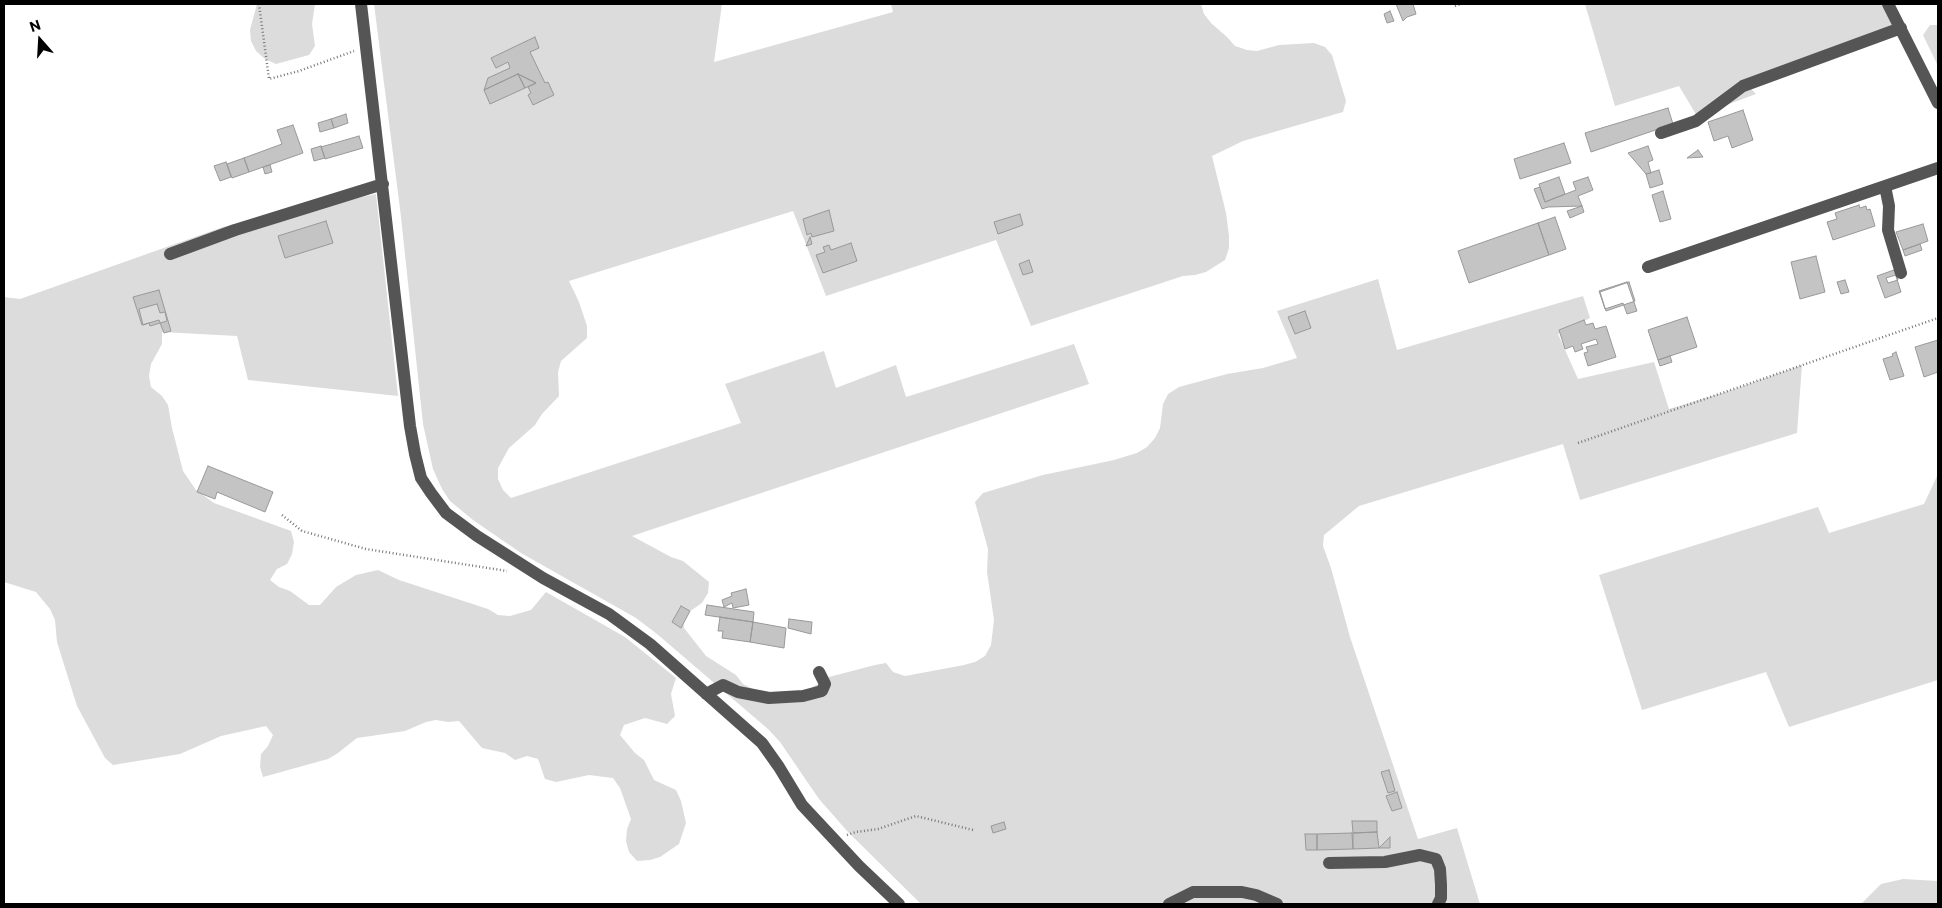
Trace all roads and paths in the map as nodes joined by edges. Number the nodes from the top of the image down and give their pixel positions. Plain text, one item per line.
1 (259, 4) edge
2 (361, 4) edge
3 (1460, 4) edge
4 (1888, 4) edge
5 (1455, 6) dead end
6 (1901, 28) junction
7 (366, 46) junction
8 (1938, 103) edge
9 (1661, 133) dead end
10 (1938, 168) edge
11 (383, 184) junction
12 (1885, 186) junction
13 (170, 254) dead end
14 (1648, 267) dead end
15 (1902, 273) dead end
16 (1938, 318) edge
17 (1578, 443) dead end
18 (282, 515) dead end
19 (515, 573) dead end
20 (819, 672) dead end
21 (706, 694) junction
22 (973, 830) dead end
23 (834, 840) junction
24 (1329, 863) dead end
25 (899, 904) edge
26 (1170, 904) edge
27 (1277, 904) edge
28 (1438, 904) edge

1 - 7 path
2 - 7 street
3 - 5 path
4 - 6 street
6 - 8 street
6 - 9 street
7 - 11 street
10 - 12 street
11 - 13 street
11 - 21 street
12 - 14 street
12 - 15 street
16 - 17 path
18 - 19 path
20 - 21 street
21 - 23 street
22 - 23 path
23 - 25 street
24 - 28 street
26 - 27 street

